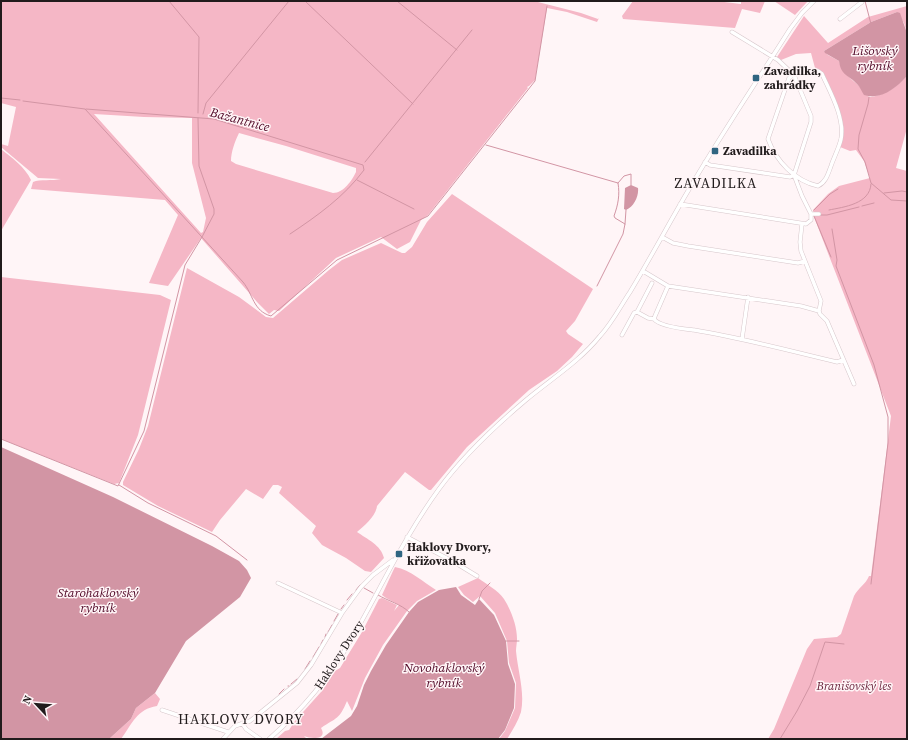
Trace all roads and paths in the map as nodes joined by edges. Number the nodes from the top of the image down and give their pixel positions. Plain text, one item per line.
1 (814, 1) edge
2 (862, 1) edge
3 (840, 20) dead end
4 (732, 32) dead end
5 (772, 56) junction
6 (794, 74) junction
7 (705, 162) junction
8 (794, 175) junction
9 (680, 204) junction
10 (811, 214) junction
11 (819, 214) dead end
12 (802, 224) junction
13 (662, 237) junction
14 (805, 261) junction
15 (643, 271) junction
16 (652, 283) dead end
17 (668, 286) junction
18 (748, 297) junction
19 (819, 311) junction
20 (637, 312) junction
21 (654, 319) junction
22 (622, 335) dead end
23 (742, 339) junction
24 (843, 360) junction
25 (854, 384) dead end
26 (407, 537) junction
27 (394, 559) junction
28 (477, 576) dead end
29 (278, 583) dead end
30 (342, 613) junction
31 (162, 710) dead end
32 (242, 723) junction
33 (228, 732) junction
34 (223, 739) edge
35 (260, 739) edge
36 (268, 739) edge

1 - 5 street
2 - 3 street
4 - 5 street
5 - 6 street
5 - 7 street
6 - 8 street
6 - 8 street
6 - 8 street
7 - 8 street
7 - 9 street
8 - 10 street
9 - 12 street
9 - 13 street
10 - 11 street
10 - 12 street
12 - 14 street
13 - 14 street
13 - 15 street
14 - 19 street
15 - 17 street
15 - 26 street
16 - 20 street
17 - 18 street
17 - 21 street
18 - 19 street
18 - 23 street
19 - 24 street
20 - 21 street
20 - 22 street
21 - 23 street
23 - 24 street
24 - 25 street
26 - 27 street, Haklovy Dvory
26 - 28 street
27 - 30 street, Haklovy Dvory
27 - 36 street, Haklovy Dvory
29 - 30 street, Haklovy Dvory
30 - 32 street, Haklovy Dvory
31 - 33 street
32 - 33 street, Haklovy Dvory
32 - 35 street
33 - 34 street, Haklovy Dvory

